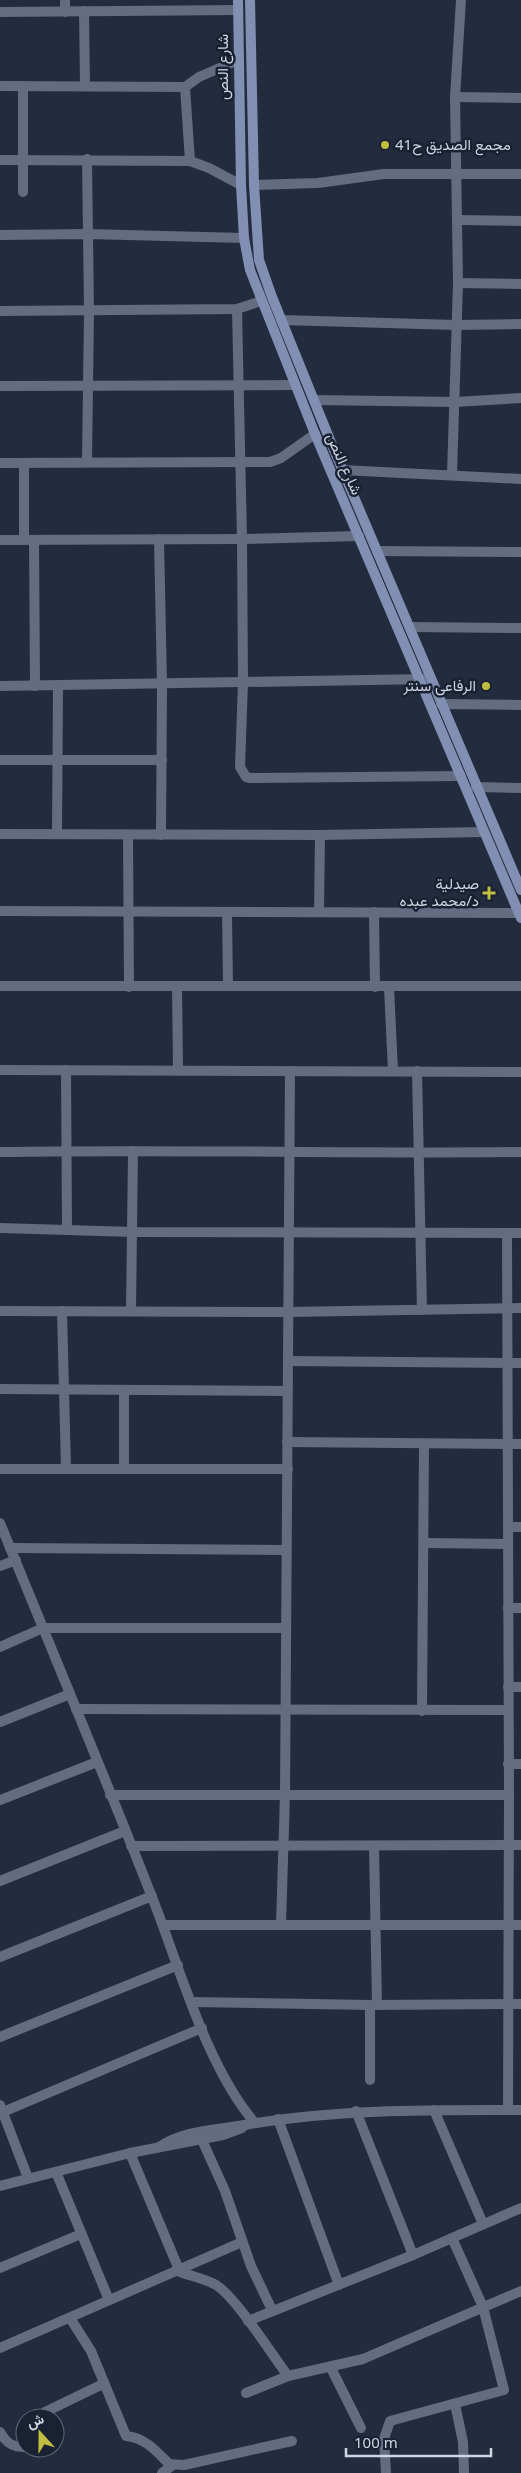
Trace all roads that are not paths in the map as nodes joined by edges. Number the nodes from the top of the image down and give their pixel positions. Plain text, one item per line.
1 (65, 0) edge
2 (250, 0) edge
3 (461, 0) edge
4 (238, 5) edge
5 (84, 11) junction
6 (0, 12) edge
7 (65, 12) junction
8 (238, 60) junction
9 (85, 85) junction
10 (0, 86) edge
11 (23, 86) junction
12 (185, 88) junction
13 (455, 97) junction
14 (521, 98) edge
15 (87, 159) junction
16 (0, 160) edge
17 (23, 160) junction
18 (190, 161) junction
19 (457, 173) junction
20 (521, 174) edge
21 (241, 185) junction
22 (254, 186) junction
23 (23, 192) dead end
24 (458, 220) junction
25 (521, 221) edge
26 (88, 234) junction
27 (0, 235) edge
28 (244, 238) junction
29 (458, 283) junction
30 (521, 284) edge
31 (261, 301) junction
32 (237, 309) junction
33 (0, 311) edge
34 (89, 311) junction
35 (281, 320) junction
36 (521, 324) edge
37 (457, 325) junction
38 (87, 385) junction
39 (295, 385) junction
40 (0, 386) edge
41 (240, 386) junction
42 (521, 398) edge
43 (314, 400) junction
44 (455, 402) junction
45 (315, 434) junction
46 (87, 462) junction
47 (0, 463) edge
48 (24, 463) junction
49 (240, 463) junction
50 (342, 470) junction
51 (452, 475) junction
52 (521, 479) edge
53 (359, 536) junction
54 (159, 539) junction
55 (242, 539) junction
56 (0, 540) edge
57 (29, 540) junction
58 (377, 550) junction
59 (521, 552) edge
60 (410, 627) junction
61 (521, 628) edge
62 (426, 679) junction
63 (243, 682) junction
64 (162, 685) junction
65 (0, 686) edge
66 (35, 686) junction
67 (58, 686) junction
68 (441, 704) junction
69 (521, 705) edge
70 (58, 759) junction
71 (0, 760) edge
72 (162, 760) junction
73 (461, 776) junction
74 (476, 787) junction
75 (521, 788) edge
76 (484, 832) junction
77 (0, 834) edge
78 (57, 834) junction
79 (128, 835) junction
80 (161, 835) junction
81 (320, 835) junction
82 (516, 866) edge
83 (521, 890) edge
84 (0, 911) edge
85 (129, 911) junction
86 (226, 912) junction
87 (318, 912) junction
88 (374, 912) junction
89 (520, 915) edge
90 (0, 986) edge
91 (177, 986) junction
92 (228, 986) junction
93 (521, 986) edge
94 (129, 987) junction
95 (375, 987) junction
96 (389, 987) junction
97 (0, 1070) edge
98 (66, 1070) junction
99 (178, 1070) junction
100 (290, 1071) junction
101 (392, 1071) junction
102 (417, 1071) junction
103 (521, 1072) edge
104 (67, 1150) junction
105 (289, 1150) junction
106 (133, 1151) junction
107 (0, 1152) edge
108 (521, 1152) edge
109 (420, 1153) junction
110 (0, 1228) edge
111 (67, 1229) junction
112 (133, 1232) junction
113 (288, 1232) junction
114 (422, 1232) junction
115 (507, 1233) junction
116 (521, 1233) edge
117 (507, 1307) junction
118 (521, 1308) edge
119 (132, 1310) junction
120 (422, 1310) junction
121 (0, 1311) edge
122 (62, 1311) junction
123 (288, 1312) junction
124 (288, 1361) junction
125 (506, 1363) junction
126 (521, 1363) edge
127 (0, 1389) edge
128 (64, 1390) junction
129 (124, 1391) junction
130 (287, 1391) junction
131 (288, 1442) junction
132 (424, 1444) junction
133 (507, 1444) junction
134 (521, 1444) edge
135 (124, 1468) junction
136 (0, 1469) edge
137 (66, 1469) junction
138 (288, 1469) junction
139 (0, 1523) edge
140 (508, 1527) junction
141 (521, 1527) edge
142 (425, 1543) junction
143 (508, 1544) junction
144 (10, 1548) junction
145 (286, 1550) junction
146 (16, 1560) junction
147 (0, 1566) edge
148 (508, 1608) junction
149 (521, 1608) edge
150 (43, 1628) junction
151 (285, 1628) junction
152 (0, 1647) edge
153 (508, 1687) junction
154 (521, 1687) edge
155 (70, 1694) junction
156 (76, 1710) junction
157 (284, 1710) junction
158 (422, 1710) junction
159 (508, 1710) junction
160 (0, 1722) edge
161 (97, 1762) junction
162 (508, 1764) junction
163 (521, 1764) edge
164 (110, 1795) junction
165 (285, 1795) junction
166 (509, 1796) junction
167 (0, 1800) edge
168 (125, 1831) junction
169 (284, 1845) junction
170 (509, 1845) junction
171 (131, 1846) junction
172 (374, 1846) junction
173 (521, 1846) edge
174 (0, 1881) edge
175 (152, 1896) junction
176 (281, 1924) junction
177 (163, 1925) junction
178 (509, 1925) junction
179 (521, 1925) edge
180 (376, 1926) junction
181 (0, 1958) edge
182 (178, 1965) junction
183 (192, 2002) junction
184 (507, 2004) junction
185 (521, 2004) edge
186 (373, 2005) junction
187 (202, 2028) junction
188 (0, 2037) edge
189 (370, 2080) dead end
190 (1, 2109) edge
191 (434, 2110) junction
192 (508, 2110) junction
193 (521, 2110) edge
194 (356, 2111) junction
195 (278, 2119) junction
196 (252, 2124) junction
197 (202, 2140) junction
198 (158, 2146) junction
199 (130, 2153) junction
200 (56, 2172) junction
201 (28, 2178) junction
202 (0, 2186) edge
203 (521, 2208) edge
204 (483, 2224) junction
205 (81, 2234) junction
206 (452, 2238) junction
207 (242, 2242) junction
208 (413, 2255) junction
209 (0, 2268) edge
210 (180, 2272) junction
211 (339, 2285) junction
212 (521, 2291) edge
213 (109, 2300) junction
214 (483, 2307) junction
215 (272, 2310) junction
216 (70, 2318) junction
217 (248, 2321) junction
218 (0, 2348) edge
219 (331, 2368) junction
220 (288, 2376) junction
221 (103, 2384) junction
222 (246, 2393) dead end
223 (455, 2404) junction
224 (53, 2408) edge
225 (361, 2428) dead end
226 (0, 2432) edge
227 (292, 2441) dead end
228 (15, 2446) edge
229 (173, 2466) junction
230 (162, 2473) edge
231 (386, 2473) edge
232 (464, 2473) edge

1 - 7 street
2 - 22 main road, شارع النص
3 - 13 street
4 - 5 street
4 - 8 main road, شارع النص
5 - 7 street
5 - 9 street
6 - 7 street
8 - 12 street
8 - 21 main road, شارع النص
9 - 11 street
9 - 12 street
10 - 11 street
11 - 17 street
12 - 18 street
13 - 14 street
13 - 19 street
15 - 17 street
15 - 18 street
15 - 26 street
16 - 17 street
17 - 23 street
18 - 21 street
19 - 20 street
19 - 22 street
19 - 24 street
21 - 28 main road, شارع النص
22 - 35 main road, شارع النص
24 - 25 street
24 - 29 street
26 - 27 street
26 - 28 street
26 - 34 street
28 - 31 main road, شارع النص
29 - 30 street
29 - 37 street
31 - 32 street
31 - 39 main road, شارع النص
32 - 34 street
32 - 41 street
33 - 34 street
34 - 38 street
35 - 37 street
35 - 43 main road, شارع النص
36 - 37 street
37 - 44 street
38 - 40 street
38 - 41 street
38 - 46 street
39 - 41 street
39 - 45 main road, شارع النص
41 - 49 street
42 - 44 street
43 - 44 street
43 - 50 main road, شارع النص
44 - 51 street
45 - 49 street
45 - 53 main road, شارع النص
46 - 48 street
46 - 49 street
47 - 48 street
48 - 57 street
49 - 55 street
50 - 51 street
50 - 58 main road, شارع النص
51 - 52 street
53 - 55 street
53 - 62 main road, شارع النص
54 - 55 street
54 - 57 street
54 - 64 street
55 - 63 street
56 - 57 street
57 - 66 street
58 - 59 street
58 - 60 main road, شارع النص
60 - 61 street
60 - 62 main road, شارع النص
62 - 63 street
62 - 68 main road, شارع النص
62 - 73 main road, شارع النص
63 - 64 street
63 - 73 street
64 - 67 street
64 - 72 street
65 - 66 street
66 - 67 street
67 - 70 street
68 - 69 street
68 - 74 main road, شارع النص
70 - 71 street
70 - 72 street
70 - 78 street
72 - 80 street
73 - 76 main road, شارع النص
74 - 75 street
74 - 82 main road, شارع النص
76 - 81 street
76 - 89 main road, شارع النص
77 - 78 street
78 - 79 street
79 - 80 street
79 - 85 street
80 - 81 street
81 - 87 street
82 - 83 main road, شارع النص
84 - 85 street
85 - 86 street
85 - 94 street
86 - 87 street
86 - 92 street
87 - 88 street
88 - 89 street
88 - 95 street
90 - 94 street
91 - 92 street
91 - 94 street
91 - 99 street
92 - 95 street
93 - 96 street
95 - 96 street
96 - 101 street
97 - 98 street
98 - 99 street
98 - 104 street
99 - 100 street
100 - 101 street
100 - 105 street
101 - 102 street
102 - 103 street
102 - 109 street
104 - 106 street
104 - 107 street
104 - 111 street
105 - 106 street
105 - 109 street
105 - 113 street
106 - 112 street
108 - 109 street
109 - 114 street
110 - 111 street
111 - 112 street
112 - 113 street
112 - 119 street
113 - 114 street
113 - 123 street
114 - 115 street
114 - 120 street
115 - 116 street
115 - 117 street
117 - 118 street
117 - 120 street
117 - 125 street
119 - 122 street
119 - 123 street
120 - 123 street
121 - 122 street
122 - 128 street
123 - 124 street
124 - 125 street
124 - 130 street
125 - 126 street
125 - 133 street
127 - 128 street
128 - 129 street
128 - 137 street
129 - 130 street
129 - 135 street
130 - 131 street
131 - 132 street
131 - 138 street
132 - 133 street
132 - 142 street
133 - 134 street
133 - 140 street
135 - 137 street
135 - 138 street
136 - 137 street
138 - 145 street
139 - 144 street
140 - 141 street
140 - 143 street
142 - 143 street
142 - 158 street
143 - 148 street
144 - 145 street
144 - 146 street
145 - 151 street
146 - 147 street
146 - 150 street
148 - 149 street
148 - 153 street
150 - 151 street
150 - 152 street
150 - 155 street
151 - 157 street
153 - 154 street
153 - 159 street
155 - 156 street
155 - 160 street
156 - 157 street
156 - 161 street
157 - 158 street
157 - 165 street
158 - 159 street
159 - 162 street
161 - 164 street
161 - 167 street
162 - 163 street
162 - 166 street
164 - 165 street
164 - 168 street
165 - 166 street
165 - 169 street
166 - 170 street
168 - 171 street
168 - 174 street
169 - 171 street
169 - 172 street
169 - 176 street
170 - 172 street
170 - 173 street
170 - 178 street
171 - 175 street
172 - 180 street
175 - 177 street
175 - 181 street
176 - 177 street
176 - 180 street
177 - 182 street
178 - 179 street
178 - 180 street
178 - 184 street
180 - 186 street
182 - 183 street
182 - 188 street
183 - 186 street
183 - 187 street
184 - 185 street
184 - 186 street
184 - 192 street
186 - 189 street
187 - 190 street
187 - 196 street
190 - 201 street
191 - 192 street
191 - 194 street
191 - 204 street
192 - 193 street
194 - 195 street
194 - 208 street
195 - 196 street
195 - 211 street
196 - 197 street
196 - 198 street
197 - 198 street
197 - 207 street
198 - 199 street
199 - 200 street
199 - 210 street
200 - 201 street
200 - 205 street
201 - 202 street
203 - 204 street
204 - 206 street
205 - 209 street
205 - 213 street
206 - 208 street
206 - 214 street
207 - 210 street
207 - 215 street
208 - 211 street
210 - 213 street
210 - 217 street
211 - 215 street
212 - 214 street
213 - 216 street
214 - 219 street
214 - 223 street
215 - 217 street
216 - 218 street
216 - 221 street
217 - 220 street
219 - 220 street
219 - 225 street
220 - 222 street
221 - 224 street
221 - 229 street
223 - 231 street
223 - 232 street
226 - 228 street
227 - 229 street
229 - 230 street

